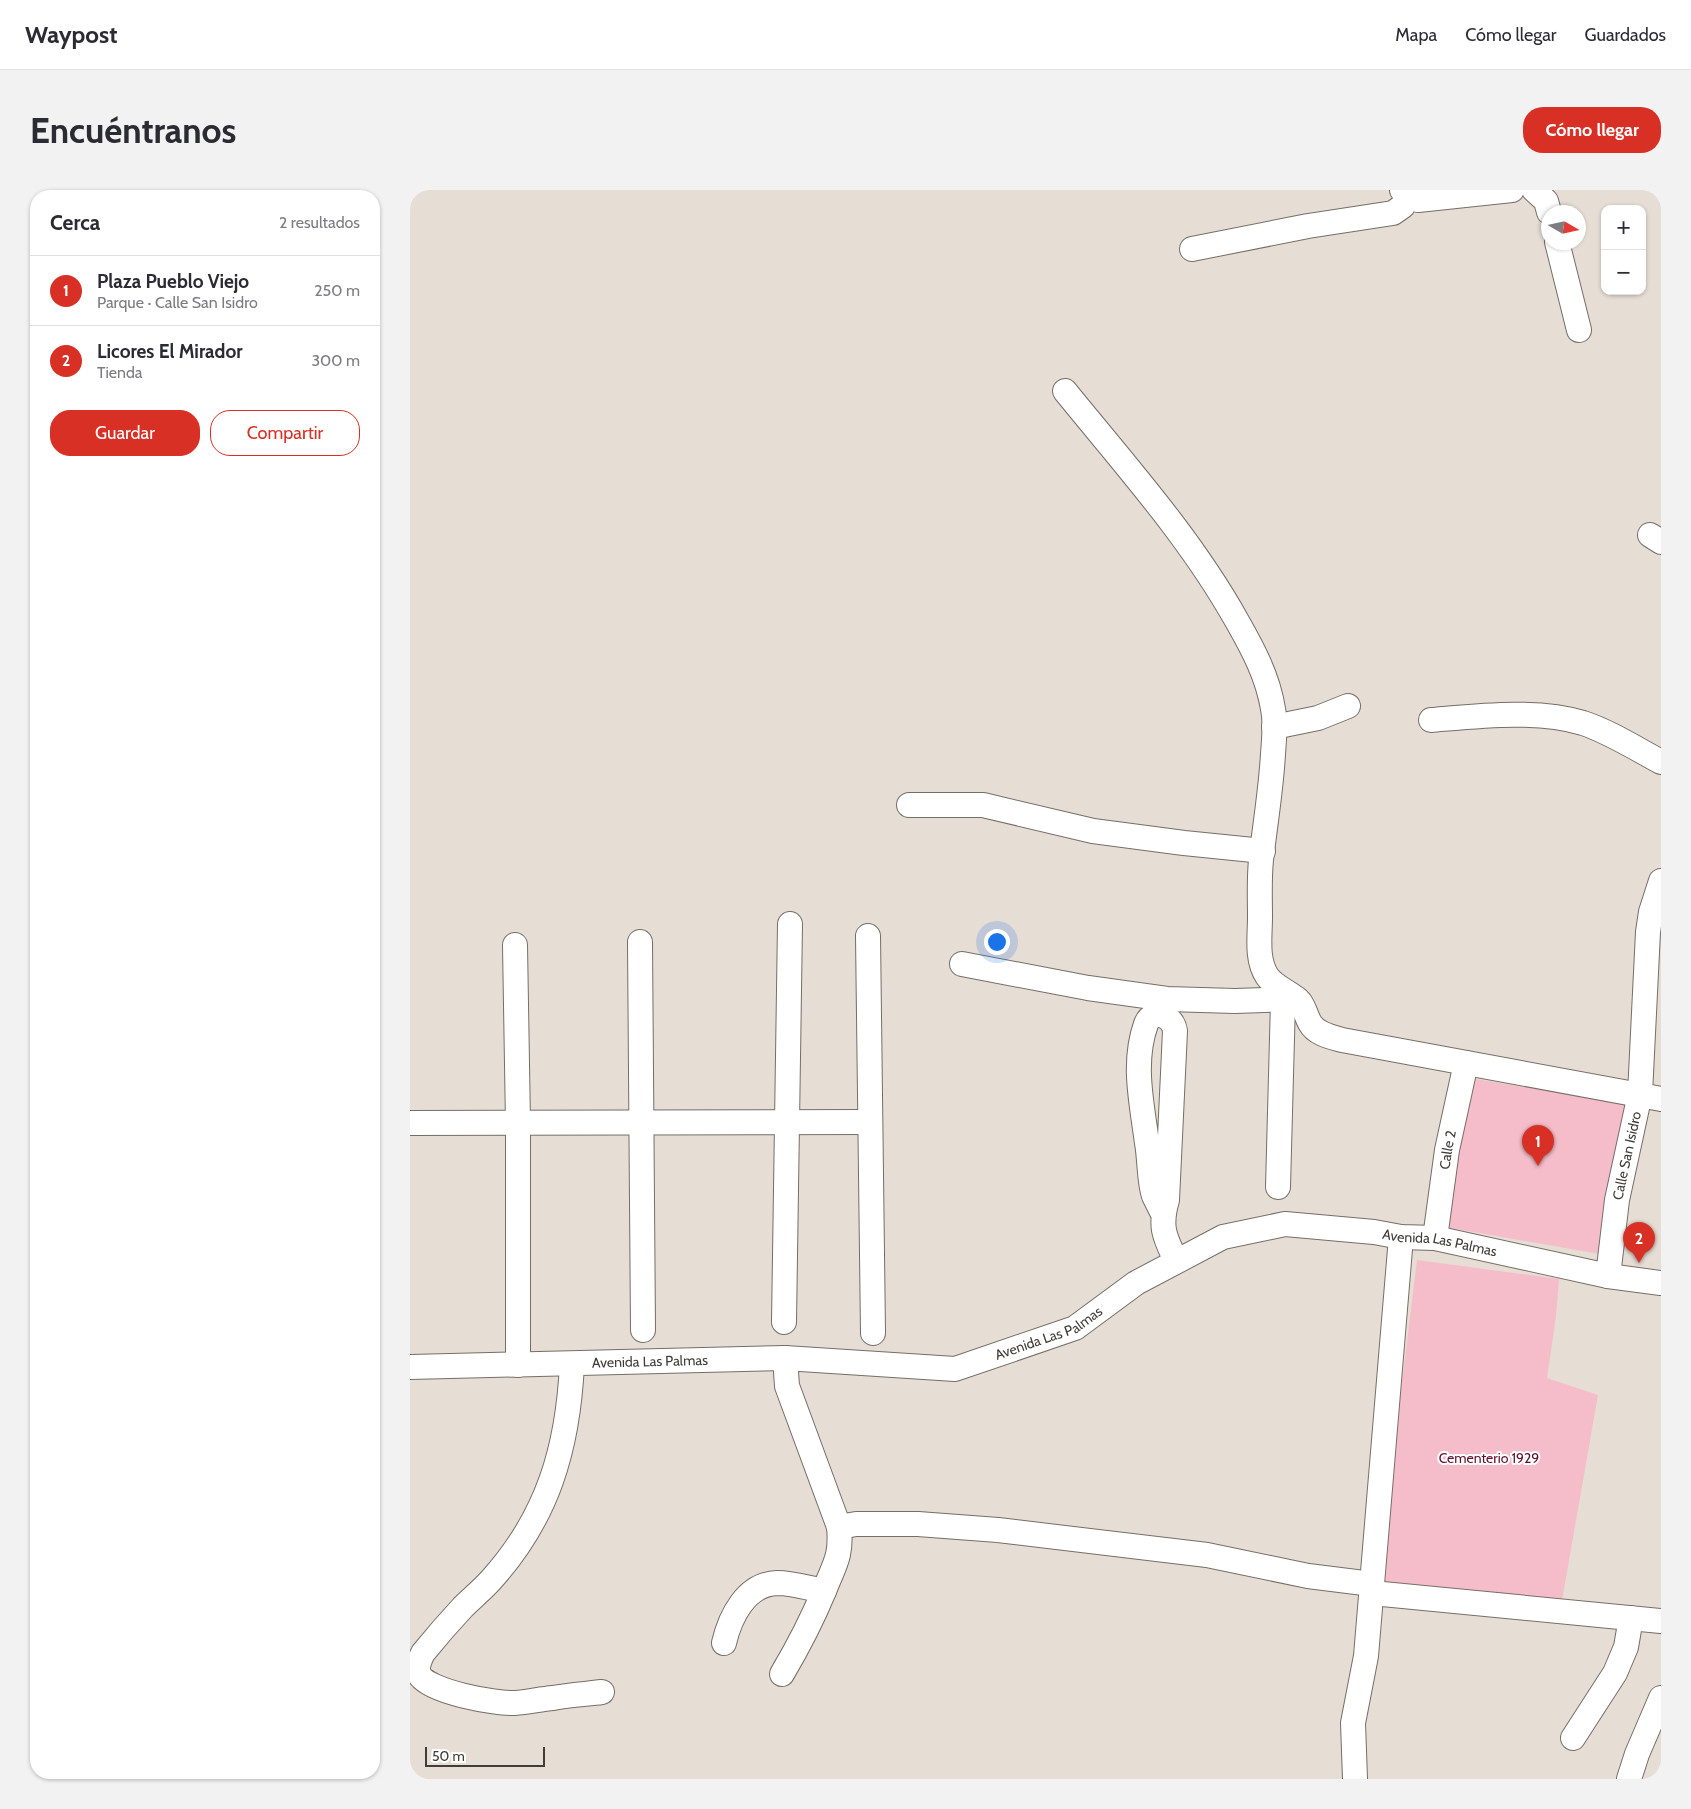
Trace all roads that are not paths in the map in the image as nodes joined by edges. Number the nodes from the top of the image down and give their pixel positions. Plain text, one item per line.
1 (1512, 190) edge
2 (1534, 190) edge
3 (1404, 193) edge
4 (1547, 205) edge
5 (1192, 249) dead end
6 (1559, 250) edge
7 (1579, 330) dead end
8 (1064, 390) dead end
9 (1348, 706) dead end
10 (1431, 720) dead end
11 (1274, 727) junction
12 (1661, 762) edge
13 (909, 805) dead end
14 (1262, 851) junction
15 (1661, 881) edge
16 (790, 924) dead end
17 (868, 936) dead end
18 (640, 942) dead end
19 (515, 946) dead end
20 (962, 964) dead end
21 (1290, 1000) junction
22 (1466, 1063) junction
23 (1650, 1096) edge
24 (787, 1121) junction
25 (642, 1122) junction
26 (870, 1122) junction
27 (518, 1123) junction
28 (410, 1124) edge
29 (1278, 1187) dead end
30 (1163, 1214) junction
31 (1401, 1237) junction
32 (1435, 1238) junction
33 (1176, 1261) junction
34 (1608, 1276) junction
35 (1661, 1283) edge
36 (784, 1322) dead end
37 (643, 1330) dead end
38 (873, 1333) dead end
39 (785, 1358) junction
40 (572, 1364) junction
41 (518, 1365) junction
42 (410, 1367) edge
43 (839, 1528) junction
44 (1372, 1588) junction
45 (824, 1591) junction
46 (1631, 1618) junction
47 (1661, 1621) edge
48 (724, 1643) dead end
49 (782, 1674) dead end
50 (602, 1692) dead end
51 (1661, 1698) edge
52 (1573, 1738) dead end
53 (1355, 1779) edge
54 (1629, 1779) edge

1 - 3 street
2 - 4 street
3 - 5 street
6 - 7 street
8 - 11 street
9 - 11 street
10 - 12 street
11 - 14 street
13 - 14 street
14 - 21 street
15 - 23 street, Calle San Isidro
16 - 24 street
17 - 26 street
18 - 25 street
19 - 27 street
20 - 21 street
21 - 22 street
21 - 29 street
22 - 23 street
22 - 32 street, Calle 2
23 - 34 street, Calle San Isidro
24 - 25 street
24 - 26 street
24 - 36 street
25 - 27 street
25 - 37 street
26 - 38 street
27 - 28 street
27 - 41 street
30 - 30 street
30 - 33 street
31 - 32 street, Avenida Las Palmas
31 - 33 street, Avenida Las Palmas
31 - 44 street
32 - 34 street, Avenida Las Palmas
33 - 39 street, Avenida Las Palmas
34 - 35 street, Avenida Las Palmas
39 - 40 street, Avenida Las Palmas
39 - 43 street
40 - 41 street, Avenida Las Palmas
40 - 50 street
41 - 42 street, Avenida Las Palmas
43 - 44 street
43 - 45 street
44 - 46 street
44 - 53 street
45 - 48 street
45 - 49 street
46 - 47 street
46 - 52 street
51 - 54 street

